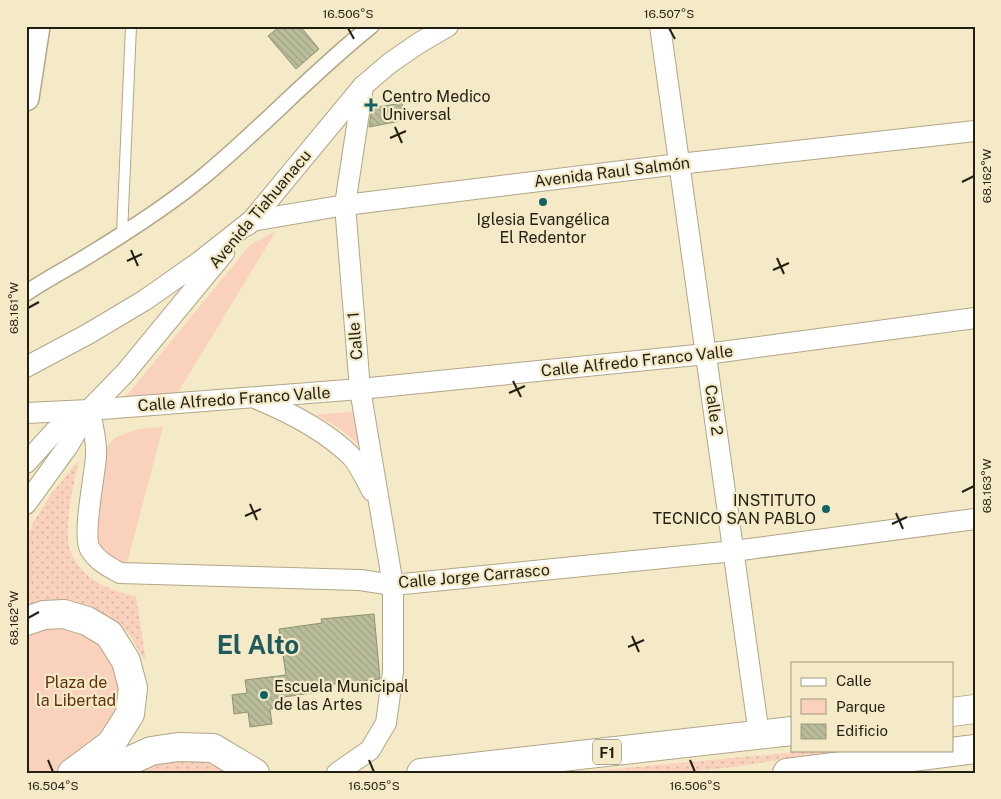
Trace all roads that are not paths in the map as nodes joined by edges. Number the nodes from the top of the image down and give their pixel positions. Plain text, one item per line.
1 (37, 26) edge
2 (131, 26) edge
3 (371, 26) edge
4 (448, 26) edge
5 (660, 26) edge
6 (363, 86) junction
7 (26, 98) edge
8 (975, 131) edge
9 (679, 164) junction
10 (345, 205) junction
11 (251, 220) junction
12 (122, 234) junction
13 (26, 293) edge
14 (975, 318) edge
15 (706, 354) junction
16 (26, 367) edge
17 (360, 390) junction
18 (253, 398) junction
19 (89, 410) junction
20 (26, 413) edge
21 (26, 463) edge
22 (378, 502) junction
23 (26, 504) edge
24 (975, 518) edge
25 (734, 551) junction
26 (393, 584) junction
27 (26, 621) edge
28 (975, 709) edge
29 (954, 712) edge
30 (791, 731) edge
31 (759, 735) junction
32 (975, 749) edge
33 (952, 752) edge
34 (954, 752) edge
35 (246, 767) edge
36 (72, 773) edge
37 (110, 773) edge
38 (337, 773) edge
39 (421, 773) edge
40 (787, 773) edge

1 - 7 street
2 - 12 lane
3 - 12 street
4 - 6 street, Avenida Tiahuanacu
5 - 9 street, Calle 2
6 - 10 street, Calle 1
6 - 11 street, Avenida Tiahuanacu
8 - 9 street, Avenida Raul Salmón
9 - 10 street, Avenida Raul Salmón
9 - 15 street, Calle 2
10 - 11 street, Avenida Raul Salmón
10 - 17 street, Calle 1
11 - 16 street
11 - 19 street, Avenida Tiahuanacu
12 - 13 street
14 - 15 street, Calle Alfredo Franco Valle
15 - 17 street, Calle Alfredo Franco Valle
15 - 25 street, Calle 2
17 - 18 street, Calle Alfredo Franco Valle
17 - 22 street, Calle 1
18 - 19 street, Calle Alfredo Franco Valle
18 - 22 street
19 - 20 street, Calle Alfredo Franco Valle
19 - 21 street
19 - 23 street
19 - 26 street, Calle Jorge Carrasco
22 - 26 street, Calle 1
24 - 25 street, Calle Jorge Carrasco
25 - 26 street, Calle Jorge Carrasco
25 - 31 street, Calle 2
26 - 38 street, Calle 1
27 - 36 main road
28 - 29 main road
30 - 31 main road, F1
31 - 39 main road, F1
32 - 34 main road
33 - 40 main road
35 - 37 main road

